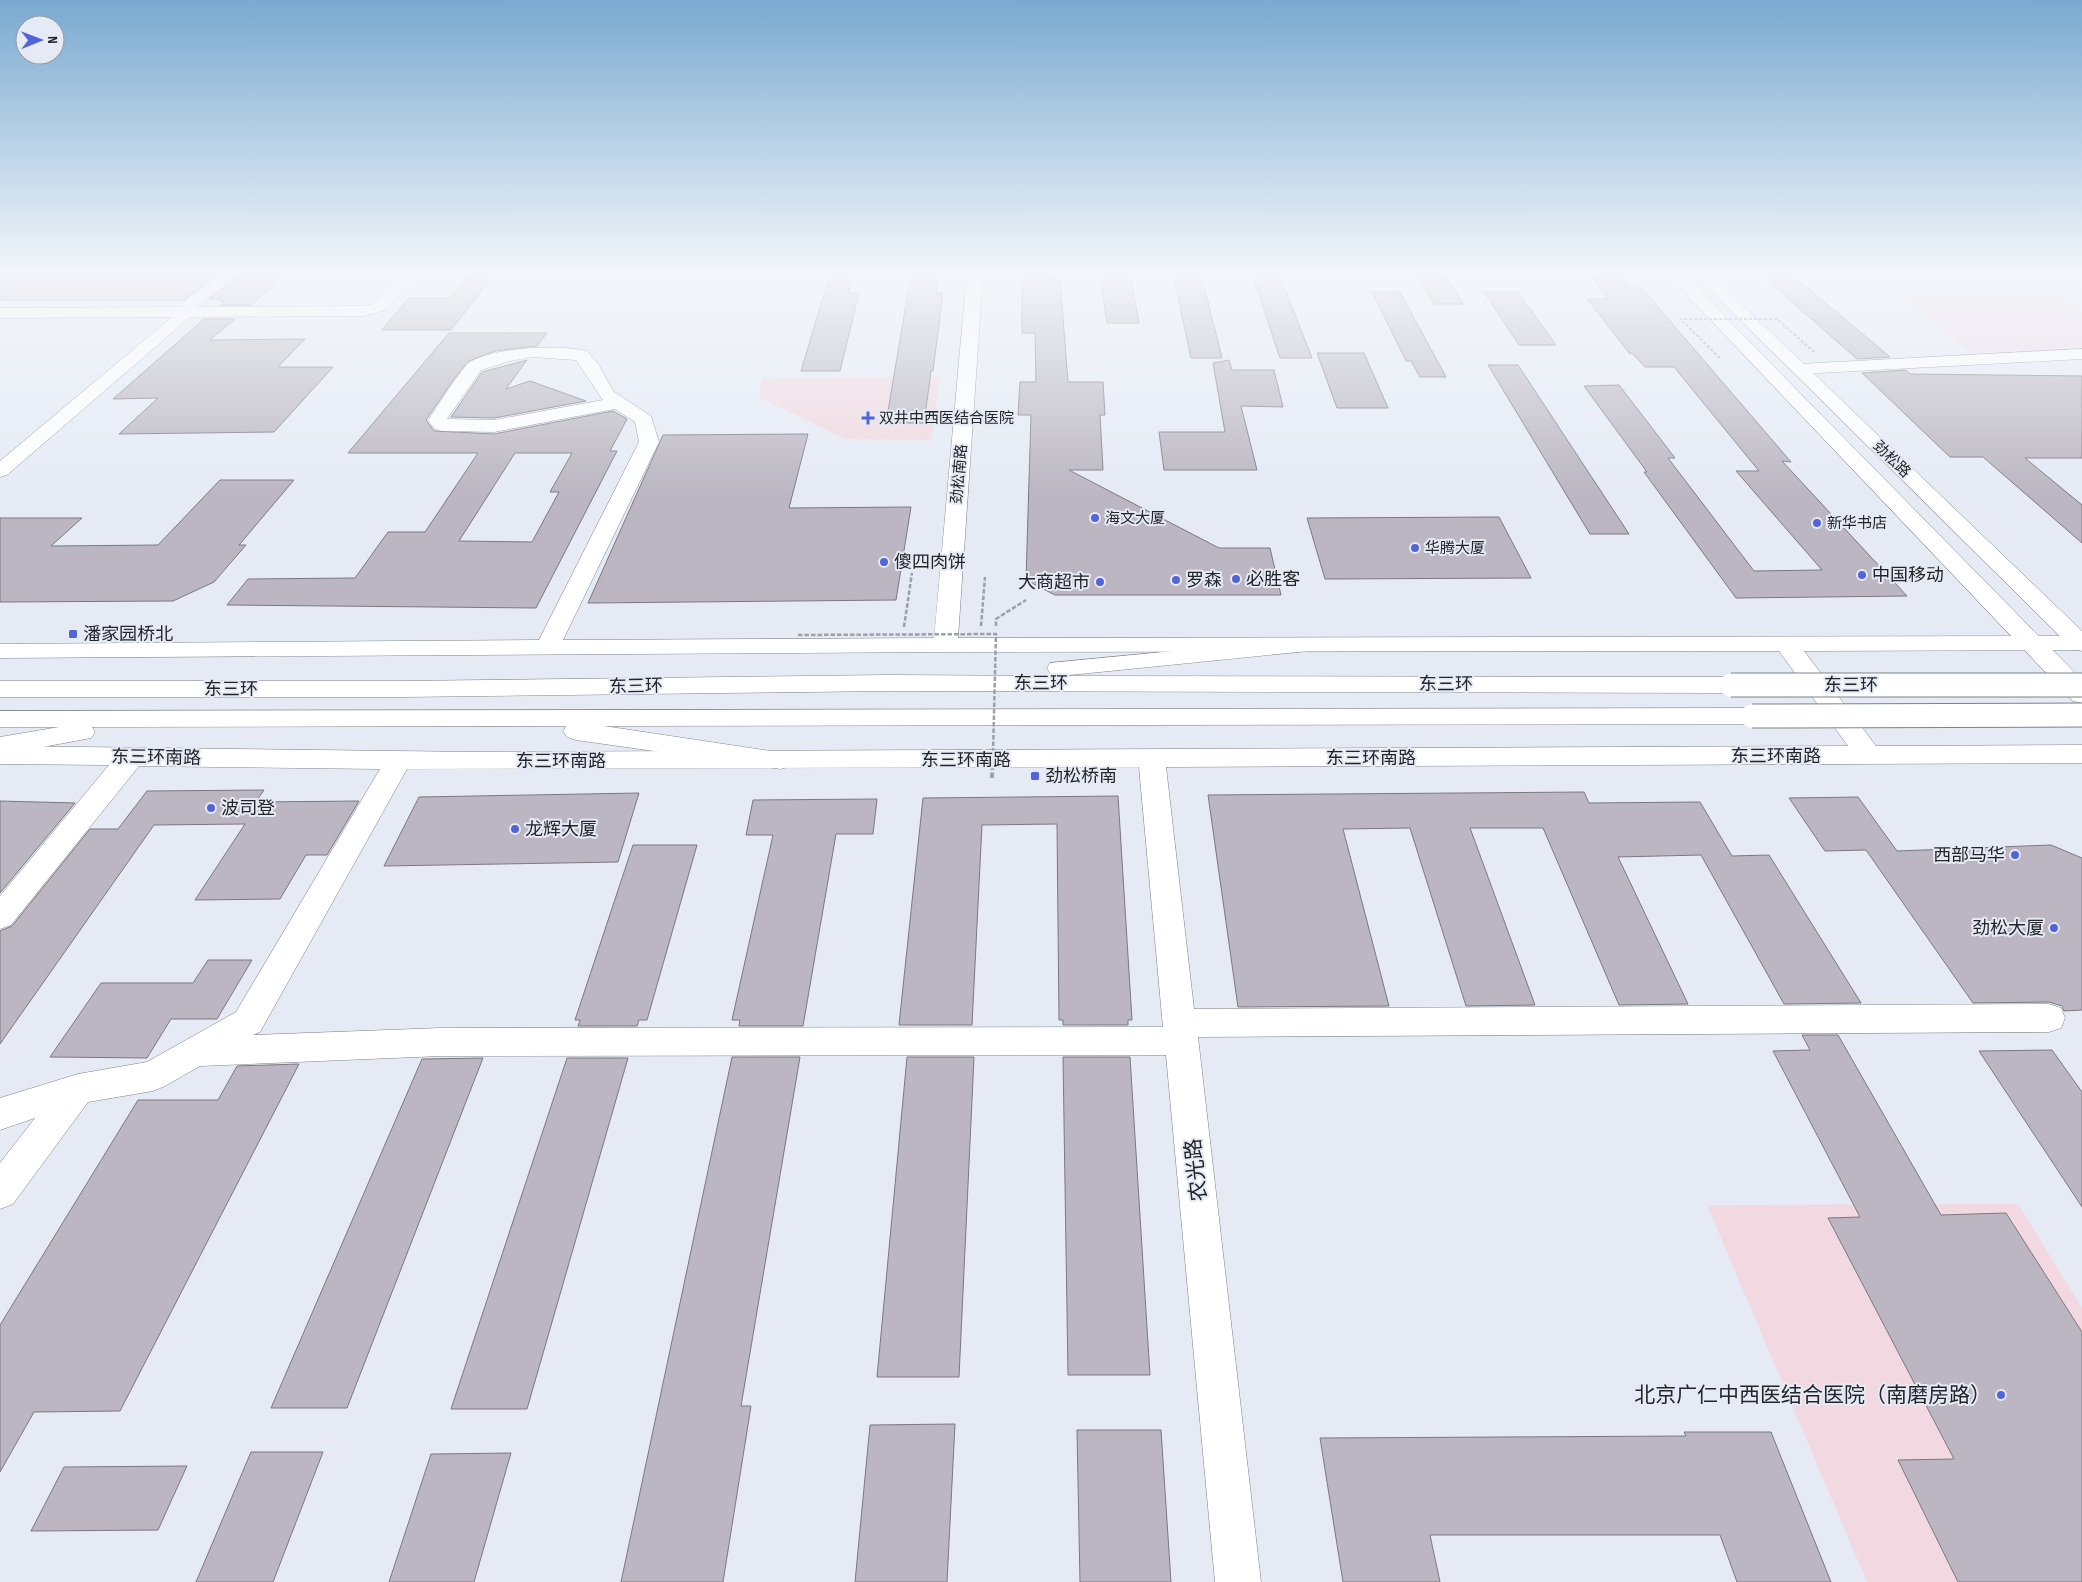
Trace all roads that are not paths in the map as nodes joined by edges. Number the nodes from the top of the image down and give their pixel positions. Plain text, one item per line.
1 (146, 348) edge
2 (969, 348) edge
3 (1746, 348) edge
4 (1778, 348) edge
5 (2082, 354) edge
6 (1800, 369) junction
7 (617, 403) junction
8 (0, 471) edge
9 (1786, 644) junction
10 (2032, 644) junction
11 (2082, 644) edge
12 (945, 645) junction
13 (1309, 645) junction
14 (547, 648) junction
15 (0, 651) edge
16 (888, 683) junction
17 (2082, 685) edge
18 (0, 689) edge
19 (2082, 696) edge
20 (2082, 715) edge
21 (478, 717) junction
22 (0, 719) edge
23 (162, 719) junction
24 (0, 746) edge
25 (2082, 754) edge
26 (0, 756) edge
27 (1869, 756) junction
28 (131, 757) junction
29 (1152, 759) junction
30 (399, 760) junction
31 (781, 760) junction
32 (0, 917) edge
33 (2049, 1018) dead end
34 (1181, 1032) junction
35 (197, 1052) junction
36 (78, 1089) junction
37 (0, 1114) edge
38 (0, 1192) edge
39 (1238, 1582) edge

1 - 8 main road
2 - 12 main road, 劲松南路
3 - 10 main road, 劲松路
4 - 6 main road, 劲松路
5 - 6 main road
6 - 11 main road, 劲松路
7 - 7 main road
7 - 14 main road
9 - 10 main road
9 - 13 main road
9 - 27 main road
10 - 11 main road
10 - 19 main road, 劲松路
12 - 13 main road
12 - 14 main road
13 - 16 main road
14 - 15 main road
16 - 17 main road, 东三环, bridge
16 - 18 main road, 东三环
20 - 21 main road, 东三环, bridge
21 - 23 main road, 东三环
21 - 31 main road
22 - 23 main road, 东三环
23 - 24 main road
25 - 27 main road, 东三环南路
26 - 28 main road, 东三环南路
27 - 29 main road, 东三环南路
28 - 30 main road, 东三环南路
28 - 32 main road
29 - 31 main road, 东三环南路
29 - 34 main road, 农光路
30 - 31 main road, 东三环南路
30 - 35 main road
33 - 34 main road
34 - 35 main road
34 - 39 main road, 农光路
35 - 36 main road
36 - 37 main road
36 - 38 main road

